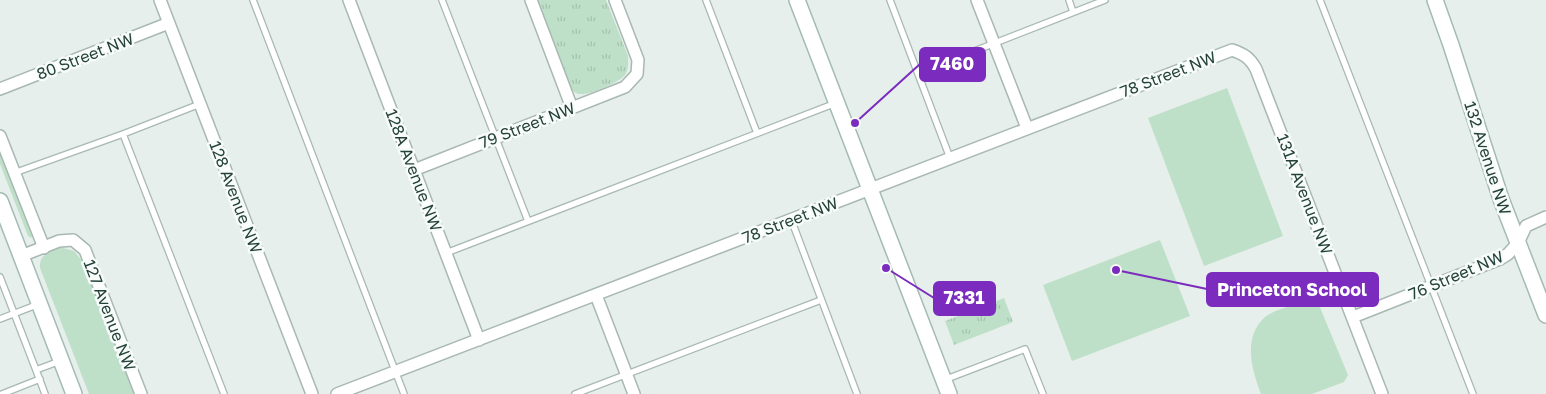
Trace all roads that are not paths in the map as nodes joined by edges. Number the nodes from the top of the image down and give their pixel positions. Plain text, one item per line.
1 (160, 0) edge
2 (252, 0) edge
3 (349, 0) edge
4 (442, 0) edge
5 (531, 0) edge
6 (615, 0) edge
7 (706, 0) edge
8 (797, 0) edge
9 (890, 0) edge
10 (977, 0) edge
11 (1069, 0) edge
12 (1105, 0) edge
13 (1320, 0) edge
14 (1435, 0) edge
15 (1074, 12) junction
16 (169, 23) junction
17 (994, 43) junction
18 (1243, 53) joint
19 (918, 73) junction
20 (0, 89) edge
21 (836, 103) junction
22 (200, 104) junction
23 (572, 108) junction
24 (1027, 128) junction
25 (757, 133) junction
26 (123, 134) junction
27 (0, 136) edge
28 (495, 137) junction
29 (950, 158) junction
30 (414, 170) junction
31 (14, 173) junction
32 (870, 189) junction
33 (0, 203) edge
34 (1546, 217) edge
35 (791, 219) junction
36 (528, 221) junction
37 (1518, 243) junction
38 (44, 248) junction
39 (446, 253) junction
40 (21, 256) junction
41 (0, 277) edge
42 (1432, 287) junction
43 (596, 295) junction
44 (821, 300) junction
45 (39, 304) junction
46 (14, 313) junction
47 (1546, 315) edge
48 (1353, 317) junction
49 (0, 319) edge
50 (479, 340) junction
51 (61, 360) junction
52 (36, 370) junction
53 (395, 372) junction
54 (626, 374) junction
55 (40, 379) junction
56 (946, 387) edge
57 (2, 394) edge
58 (45, 394) edge
59 (74, 394) edge
60 (141, 394) edge
61 (224, 394) edge
62 (312, 394) edge
63 (337, 394) edge
64 (404, 394) edge
65 (575, 394) edge
66 (634, 394) edge
67 (857, 394) edge
68 (1043, 394) edge
69 (1382, 394) edge
70 (1473, 394) edge

1 - 16 street, 128 Avenue NW
2 - 53 lane
3 - 30 street, 128A Avenue NW
4 - 28 lane
5 - 23 street
6 - 23 street, 79 Street NW
7 - 25 lane
8 - 21 street
9 - 19 lane
10 - 17 street
11 - 15 lane
12 - 15 lane
13 - 42 lane
14 - 37 street, 132 Avenue NW
15 - 17 lane
16 - 20 street, 80 Street NW
16 - 22 street, 128 Avenue NW
17 - 19 lane
17 - 24 street
18 - 24 street, 78 Street NW
18 - 48 street, 131A Avenue NW
19 - 29 lane
21 - 25 lane
21 - 32 street
22 - 26 lane
22 - 62 street, 128 Avenue NW
23 - 28 street, 79 Street NW
24 - 29 street, 78 Street NW
25 - 36 lane
26 - 31 lane
26 - 61 lane
27 - 31 street
28 - 30 street, 79 Street NW
28 - 36 lane
29 - 32 street, 78 Street NW
30 - 39 street, 128A Avenue NW
31 - 38 street
32 - 35 street, 78 Street NW
32 - 56 street
33 - 40 street
34 - 37 street, 76 Street NW
35 - 43 street, 78 Street NW
35 - 44 lane
36 - 39 lane
37 - 42 street, 76 Street NW
37 - 47 street, 132 Avenue NW
38 - 40 street, 127 Avenue NW
38 - 60 street, 127 Avenue NW
39 - 50 street, 128A Avenue NW
40 - 45 street
41 - 46 lane
42 - 48 street, 76 Street NW
42 - 70 lane
43 - 50 street, 78 Street NW
43 - 54 street
44 - 54 lane
44 - 67 lane
45 - 46 lane
45 - 51 street
46 - 49 lane
46 - 52 lane
48 - 69 street, 131A Avenue NW
50 - 53 street, 78 Street NW
51 - 52 lane
51 - 59 street
52 - 55 lane
53 - 63 street, 78 Street NW
53 - 64 lane
54 - 65 lane
54 - 66 street
55 - 57 lane
55 - 58 lane
56 - 68 lane

